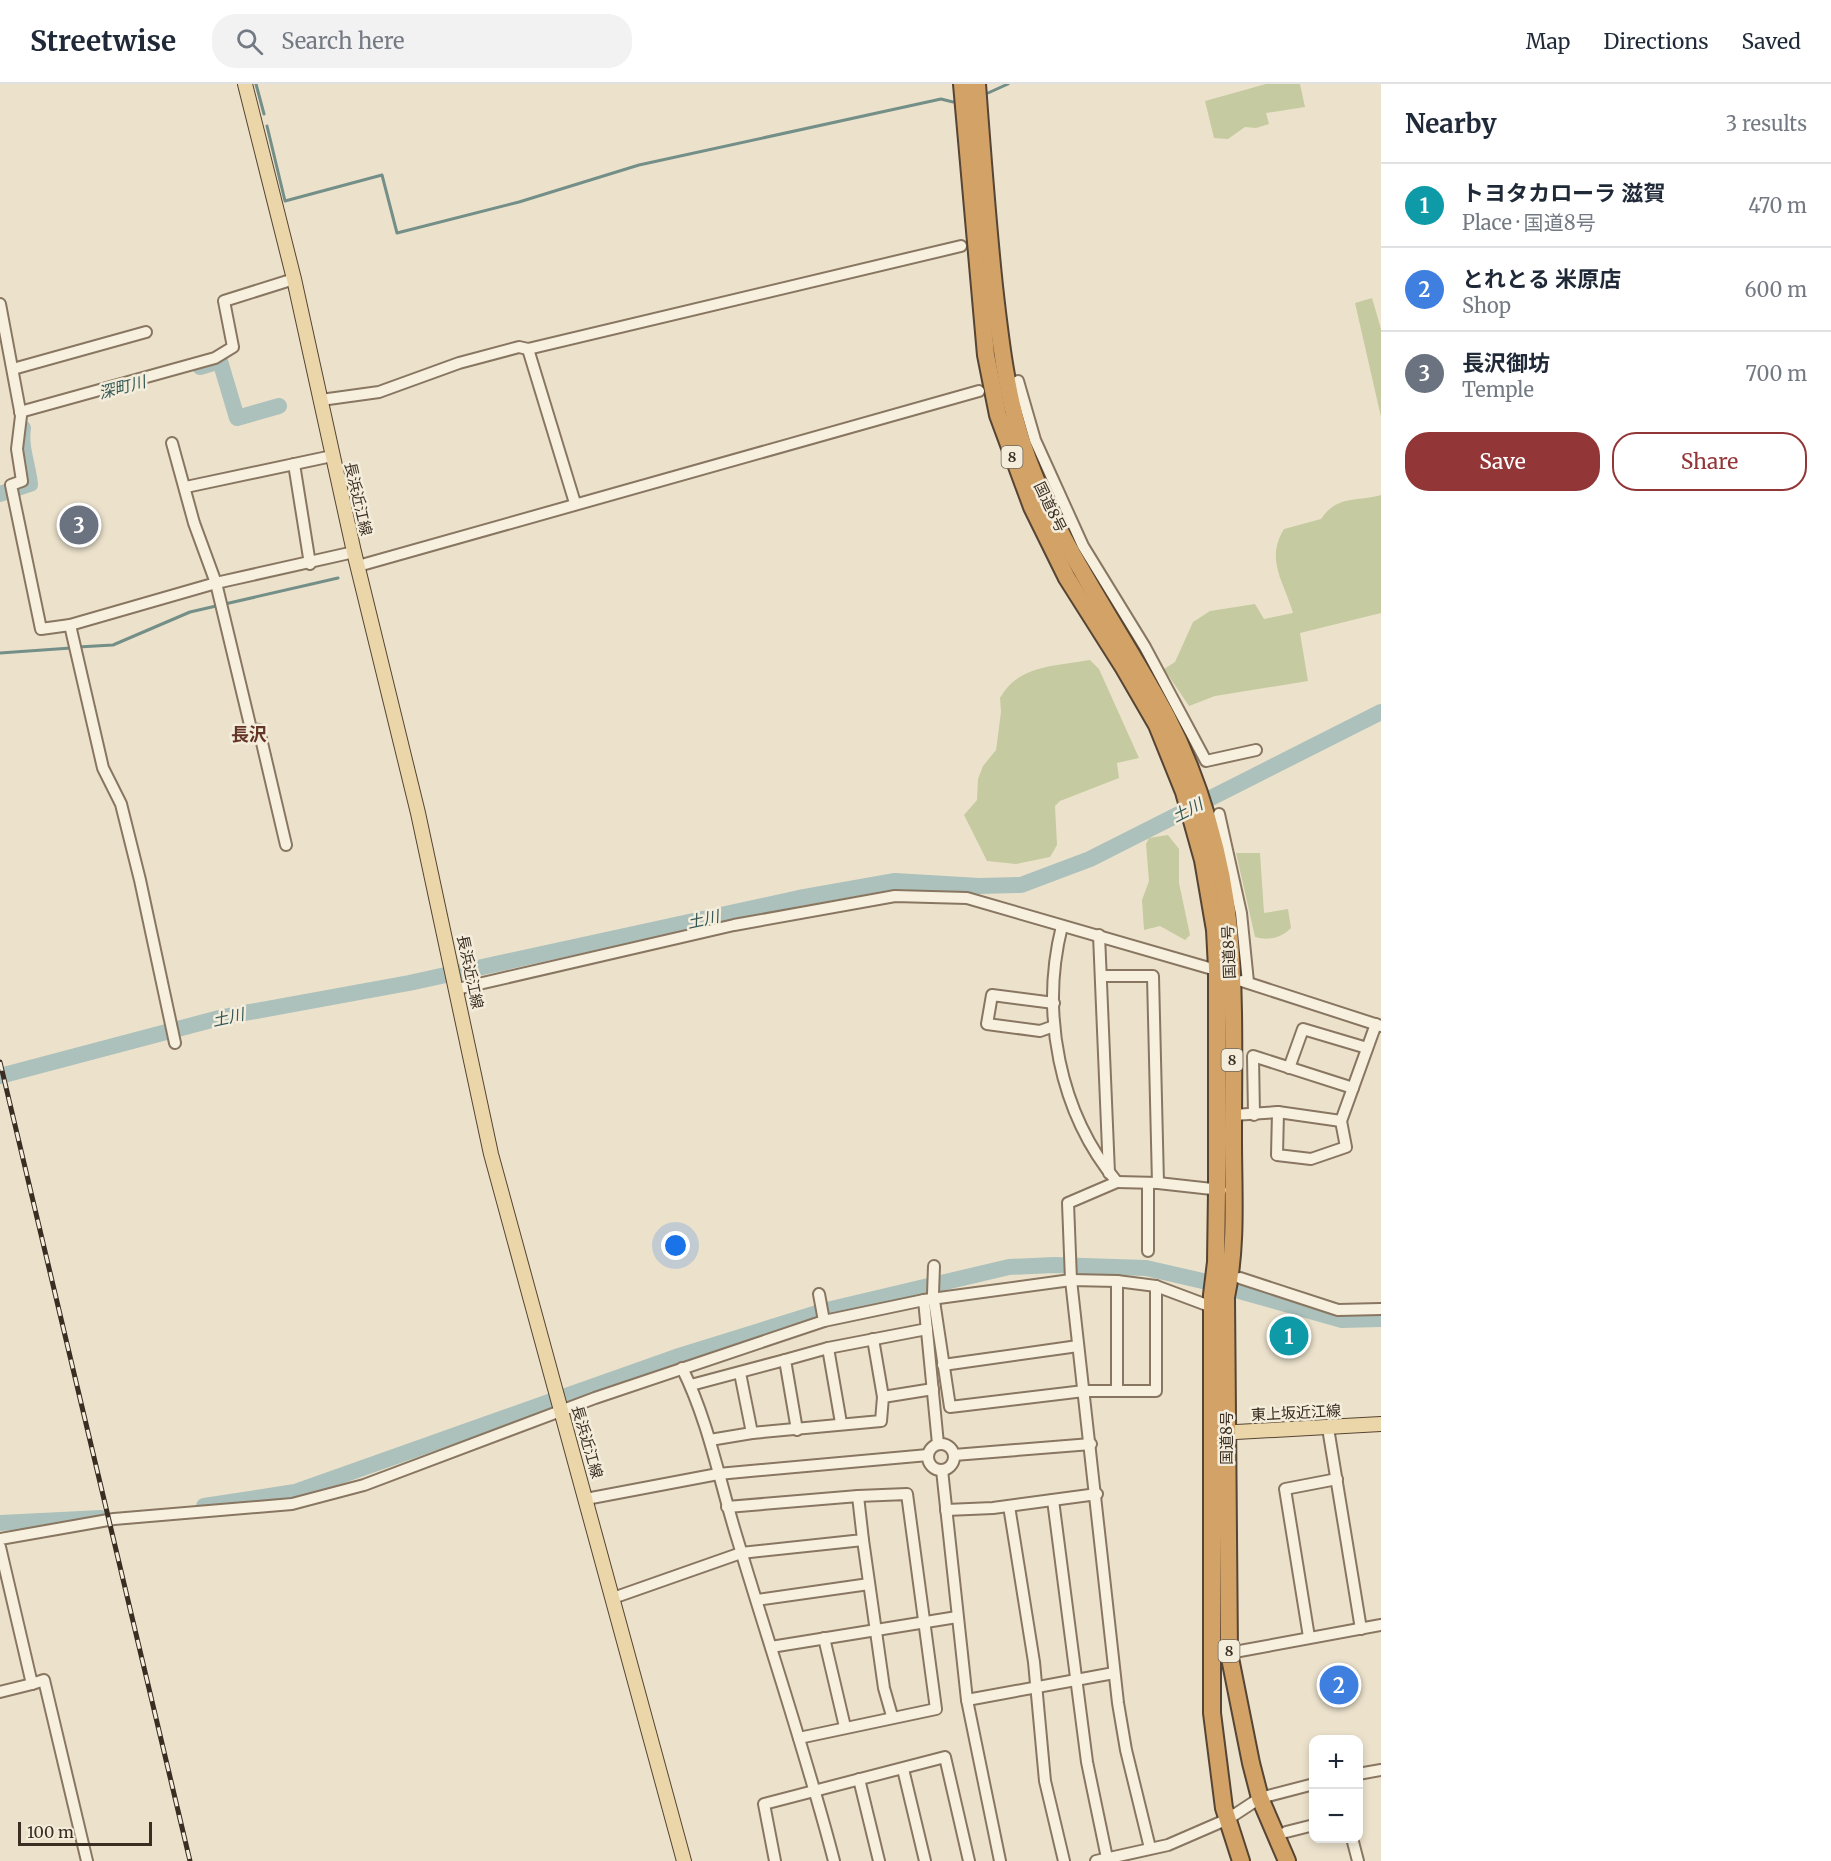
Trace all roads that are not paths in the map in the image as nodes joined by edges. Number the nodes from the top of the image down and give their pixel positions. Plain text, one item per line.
1 (245, 84) edge
2 (962, 84) edge
3 (977, 84) edge
4 (961, 246) dead end
5 (294, 279) junction
6 (0, 304) edge
7 (146, 332) dead end
8 (528, 349) junction
9 (13, 369) junction
10 (1018, 381) dead end
11 (979, 391) dead end
12 (321, 400) junction
13 (20, 412) junction
14 (172, 443) dead end
15 (332, 456) junction
16 (294, 464) junction
17 (186, 487) junction
18 (575, 503) junction
19 (354, 552) junction
20 (310, 564) junction
21 (358, 566) junction
22 (216, 583) junction
23 (70, 626) junction
24 (1256, 750) dead end
25 (1190, 790) junction
26 (1219, 814) dead end
27 (286, 845) dead end
28 (1062, 926) junction
29 (1099, 935) junction
30 (1223, 972) junction
31 (1102, 976) junction
32 (1248, 982) junction
33 (456, 986) junction
34 (1054, 1002) junction
35 (1379, 1025) edge
36 (1054, 1026) junction
37 (175, 1043) dead end
38 (1367, 1048) junction
39 (1289, 1068) junction
40 (1353, 1088) junction
41 (1278, 1112) junction
42 (1233, 1115) junction
43 (1254, 1115) junction
44 (1341, 1121) junction
45 (1109, 1173) junction
46 (1117, 1182) junction
47 (1153, 1183) junction
48 (1225, 1190) junction
49 (1148, 1251) dead end
50 (934, 1268) dead end
51 (1236, 1272) junction
52 (1071, 1277) junction
53 (1117, 1281) junction
54 (1156, 1286) junction
55 (819, 1294) dead end
56 (930, 1297) junction
57 (1217, 1300) junction
58 (1381, 1309) edge
59 (824, 1321) junction
60 (927, 1329) junction
61 (873, 1339) junction
62 (1078, 1346) junction
63 (828, 1348) junction
64 (785, 1360) junction
65 (943, 1365) junction
66 (682, 1368) junction
67 (740, 1373) junction
68 (691, 1385) junction
69 (933, 1389) junction
70 (1084, 1391) junction
71 (1117, 1391) junction
72 (883, 1397) junction
73 (561, 1411) junction
74 (841, 1423) junction
75 (1381, 1424) edge
76 (1328, 1428) junction
77 (797, 1430) junction
78 (752, 1433) junction
79 (1220, 1433) junction
80 (710, 1440) junction
81 (938, 1444) junction
82 (1091, 1444) junction
83 (928, 1455) junction
84 (954, 1455) junction
85 (942, 1470) junction
86 (718, 1474) junction
87 (1336, 1479) junction
88 (1097, 1494) junction
89 (858, 1496) junction
90 (586, 1499) junction
91 (1053, 1500) junction
92 (1009, 1506) junction
93 (727, 1507) junction
94 (946, 1510) junction
95 (0, 1539) edge
96 (863, 1540) junction
97 (0, 1547) edge
98 (741, 1553) junction
99 (869, 1584) junction
100 (613, 1598) junction
101 (757, 1600) junction
102 (957, 1617) junction
103 (924, 1622) junction
104 (1381, 1625) edge
105 (875, 1629) junction
106 (1361, 1629) junction
107 (1309, 1637) junction
108 (825, 1638) junction
109 (771, 1647) junction
110 (1229, 1653) junction
111 (1114, 1673) junction
112 (1076, 1679) junction
113 (32, 1684) junction
114 (1036, 1686) junction
115 (0, 1692) edge
116 (967, 1700) junction
117 (892, 1716) junction
118 (845, 1727) junction
119 (799, 1737) junction
120 (903, 1769) junction
121 (1381, 1770) edge
122 (1363, 1773) edge
123 (859, 1779) junction
124 (1309, 1785) edge
125 (816, 1791) junction
126 (1260, 1797) junction
127 (1228, 1819) junction
128 (1309, 1826) edge
129 (1286, 1832) dead end
130 (1353, 1843) edge
131 (1150, 1848) junction
132 (1102, 1859) edge
133 (87, 1861) edge
134 (684, 1861) edge
135 (775, 1861) edge
136 (834, 1861) edge
137 (879, 1861) edge
138 (925, 1861) edge
139 (969, 1861) edge
140 (1000, 1861) edge
141 (1064, 1861) edge
142 (1241, 1861) edge
143 (1287, 1861) edge
144 (1358, 1861) edge

1 - 5 main road, 長浜近江線
2 - 25 highway, 国道8号 / 8
3 - 25 highway, 国道8号 / 8
4 - 8 street
5 - 12 main road, 長浜近江線
5 - 13 street
6 - 9 street
7 - 9 street
8 - 12 street
8 - 18 street
9 - 13 street
10 - 24 street
11 - 18 street
12 - 15 main road, 長浜近江線
13 - 23 street
14 - 17 street
15 - 16 street
15 - 19 main road, 長浜近江線
16 - 17 street
16 - 20 street
17 - 22 street
18 - 21 street
19 - 20 street
19 - 21 main road, 長浜近江線
20 - 22 street
21 - 33 main road, 長浜近江線
22 - 23 street
22 - 27 street
23 - 37 street
25 - 30 highway, 国道8号 / 8
26 - 32 street
28 - 29 street
28 - 33 street
28 - 34 street
29 - 30 street
29 - 31 street
30 - 32 street
30 - 42 highway, 国道8号 / 8
30 - 48 highway, 国道8号 / 8
31 - 45 street
31 - 47 street
32 - 35 street
33 - 73 main road, 長浜近江線
34 - 36 street
34 - 36 street
35 - 38 street
36 - 45 street
38 - 39 street
38 - 40 street
39 - 40 street
39 - 43 street
40 - 44 street
41 - 43 street
41 - 44 street
41 - 44 street
42 - 43 street
42 - 48 highway, 国道8号 / 8
45 - 46 street
46 - 47 street
46 - 52 street
47 - 48 street
47 - 49 street
48 - 51 highway, 国道8号 / 8
48 - 57 highway, 国道8号 / 8
50 - 56 street
51 - 57 highway, 国道8号 / 8
51 - 58 street
52 - 53 street
52 - 56 street
52 - 62 street
53 - 54 street
53 - 71 street
54 - 57 street
54 - 71 street
55 - 59 street
56 - 59 street
56 - 60 street
56 - 65 street
57 - 79 highway, 国道8号 / 8
59 - 66 street
60 - 61 street
60 - 69 street
61 - 63 street
61 - 72 street
62 - 65 street
62 - 70 street
63 - 64 street
63 - 74 street
64 - 67 street
64 - 77 street
65 - 70 street
66 - 68 street
66 - 73 street
67 - 68 street
67 - 78 street
68 - 80 street
69 - 72 street
69 - 81 street
70 - 71 street
70 - 82 street
72 - 74 street
73 - 90 main road, 長浜近江線
73 - 95 street
74 - 77 street
75 - 76 main road, 東上坂近江線
76 - 79 main road, 東上坂近江線
76 - 87 street
77 - 78 street
78 - 80 street
79 - 110 highway, 国道8号 / 8
79 - 127 highway, 国道8号 / 8
80 - 86 street
81 - 83 street
81 - 84 street
82 - 84 street
82 - 88 street
83 - 85 street
83 - 86 street
84 - 85 street
85 - 94 street
86 - 90 street
86 - 93 street
87 - 106 street
87 - 107 street
88 - 91 street
88 - 111 street
89 - 93 street
89 - 96 street
89 - 103 street
90 - 100 main road, 長浜近江線
91 - 92 street
91 - 112 street
92 - 94 street
92 - 114 street
93 - 98 street
94 - 102 street
96 - 98 street
96 - 99 street
97 - 113 street
98 - 100 street
98 - 101 street
99 - 101 street
99 - 105 street
100 - 134 main road, 長浜近江線
101 - 109 street
102 - 103 street
102 - 116 street
103 - 105 street
103 - 117 street
104 - 106 street
105 - 108 street
105 - 117 street
106 - 107 street
107 - 110 street
108 - 109 street
108 - 118 street
109 - 119 street
110 - 126 highway, 国道8号 / 8
111 - 112 street
111 - 131 street
112 - 114 street
112 - 132 street
113 - 115 street
113 - 133 street
114 - 116 street
114 - 141 street
116 - 140 street
117 - 118 street
118 - 119 street
119 - 125 street
120 - 123 street
120 - 138 street
120 - 139 street
121 - 122 street
123 - 125 street
123 - 137 street
124 - 126 street
125 - 135 street
125 - 136 street
126 - 127 street
126 - 143 highway, 国道8号 / 8
127 - 131 street
127 - 142 highway, 国道8号 / 8
128 - 129 street
130 - 144 street
131 - 132 street

